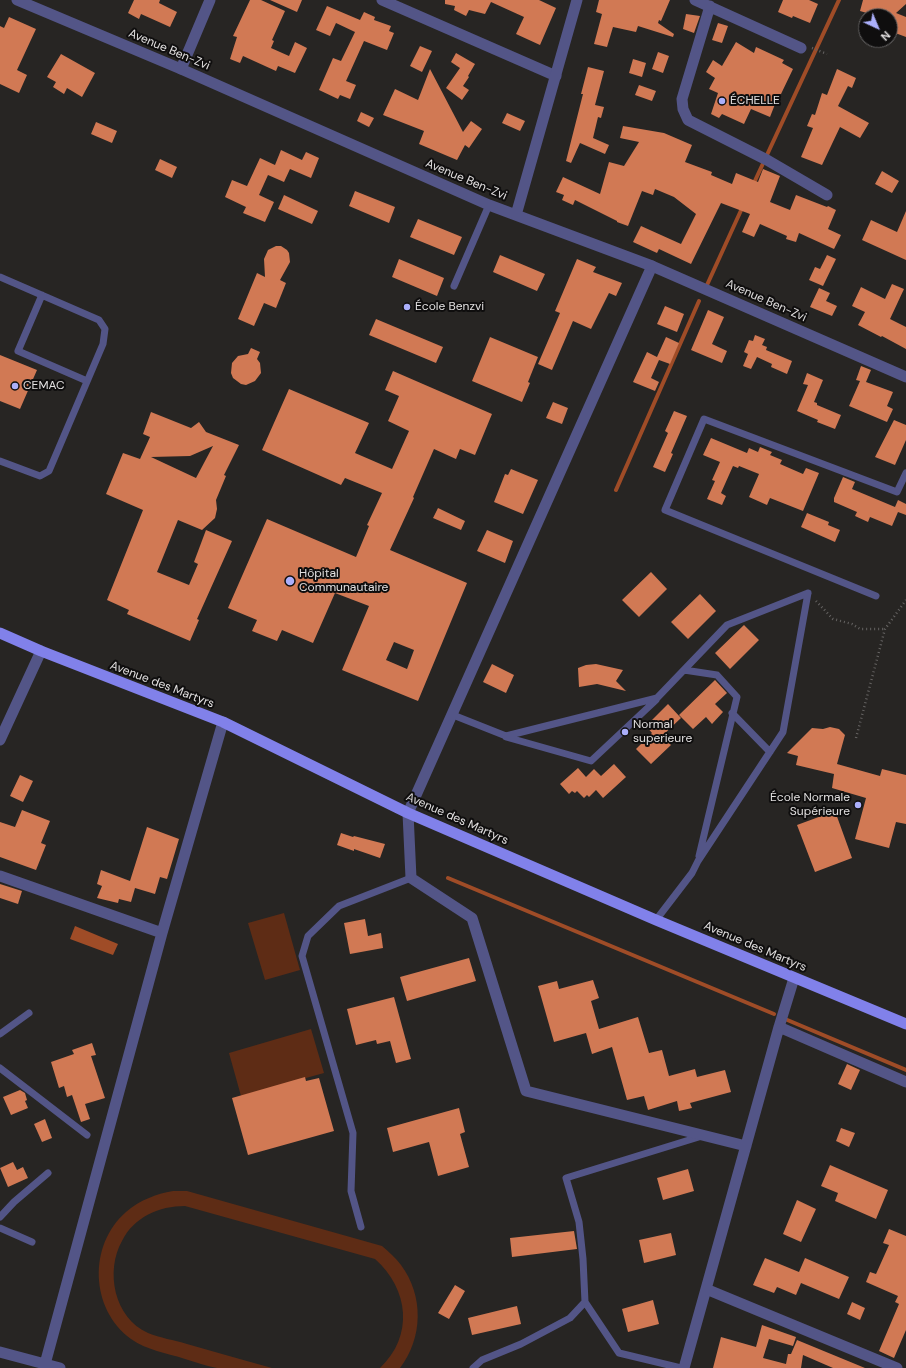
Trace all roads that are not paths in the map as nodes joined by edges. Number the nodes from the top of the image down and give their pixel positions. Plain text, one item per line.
1 (17, 0) edge
2 (210, 0) edge
3 (382, 0) edge
4 (578, 0) edge
5 (695, 0) edge
6 (710, 6) junction
7 (801, 48) dead end
8 (181, 69) junction
9 (556, 76) junction
10 (827, 195) dead end
11 (489, 204) junction
12 (516, 215) junction
13 (652, 266) junction
14 (0, 278) edge
15 (454, 286) dead end
16 (42, 295) junction
17 (906, 377) edge
18 (88, 381) junction
19 (0, 461) edge
20 (906, 473) edge
21 (876, 596) dead end
22 (0, 633) edge
23 (40, 651) junction
24 (684, 670) junction
25 (658, 698) junction
26 (732, 713) junction
27 (452, 715) junction
28 (223, 722) junction
29 (506, 736) junction
30 (0, 740) edge
31 (770, 752) junction
32 (408, 812) junction
33 (698, 861) junction
34 (0, 876) edge
35 (411, 878) junction
36 (656, 920) junction
37 (162, 933) junction
38 (794, 978) junction
39 (29, 1013) dead end
40 (906, 1024) edge
41 (779, 1027) junction
42 (0, 1034) edge
43 (0, 1068) edge
44 (906, 1082) edge
45 (87, 1135) dead end
46 (702, 1136) junction
47 (746, 1146) junction
48 (48, 1173) dead end
49 (0, 1217) edge
50 (361, 1227) dead end
51 (0, 1228) edge
52 (32, 1242) dead end
53 (706, 1289) junction
54 (585, 1302) junction
55 (0, 1352) edge
56 (45, 1364) junction
57 (893, 1367) edge
58 (60, 1368) edge
59 (473, 1368) edge
60 (683, 1368) edge

1 - 8 street, Avenue Ben-Zvi
2 - 8 street
3 - 9 street
4 - 9 street
5 - 6 street
6 - 7 street
6 - 10 street
8 - 11 street, Avenue Ben-Zvi
9 - 12 street
11 - 12 street, Avenue Ben-Zvi
11 - 15 lane
12 - 13 street, Avenue Ben-Zvi
13 - 17 street, Avenue Ben-Zvi
13 - 27 street
14 - 16 lane
16 - 18 lane
16 - 18 lane
18 - 19 lane
20 - 21 lane
22 - 23 main road, Avenue des Martyrs
23 - 28 main road, Avenue des Martyrs
23 - 30 street
24 - 25 lane
24 - 26 lane
24 - 31 lane
25 - 29 lane
25 - 29 lane
26 - 31 lane
26 - 33 lane
27 - 29 lane
27 - 32 street
28 - 32 main road, Avenue des Martyrs
28 - 37 street
31 - 33 lane
32 - 35 street
32 - 36 main road, Avenue des Martyrs
33 - 36 lane
34 - 37 street
35 - 46 street
35 - 50 lane
36 - 38 main road, Avenue des Martyrs
37 - 56 street
38 - 40 main road, Avenue des Martyrs
38 - 41 street
39 - 42 lane
41 - 44 street
41 - 47 street
43 - 45 lane
46 - 47 street
46 - 54 lane
47 - 53 street
48 - 49 lane
51 - 52 lane
53 - 57 street
53 - 60 street
54 - 59 lane
54 - 60 lane
55 - 56 street
56 - 58 street

